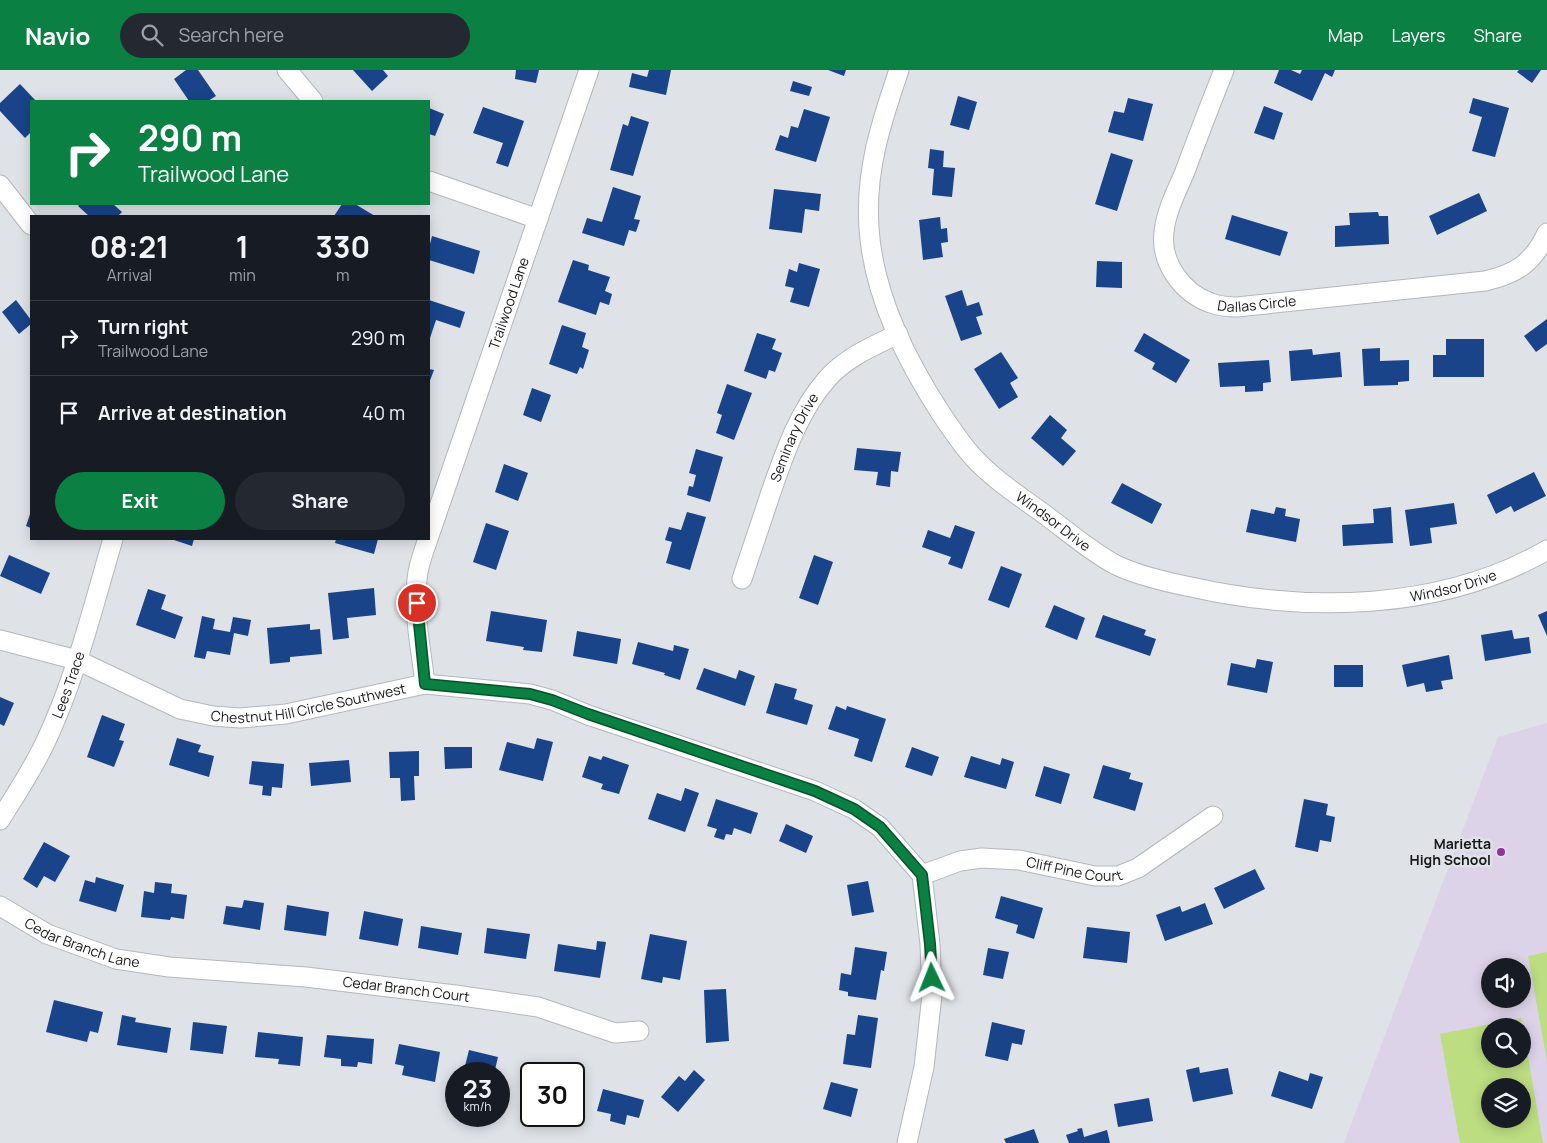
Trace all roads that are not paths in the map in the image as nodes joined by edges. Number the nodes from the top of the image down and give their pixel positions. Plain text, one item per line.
1 (287, 70) edge
2 (589, 70) edge
3 (899, 70) edge
4 (1224, 70) edge
5 (312, 100) edge
6 (430, 182) edge
7 (0, 185) edge
8 (538, 219) junction
9 (30, 224) edge
10 (1547, 233) edge
11 (898, 334) junction
12 (430, 531) edge
13 (113, 540) edge
14 (427, 540) edge
15 (1547, 550) edge
16 (742, 579) dead end
17 (0, 640) edge
18 (77, 660) junction
19 (425, 684) junction
20 (1213, 816) dead end
21 (0, 820) edge
22 (922, 875) junction
23 (0, 906) edge
24 (169, 967) joint
25 (639, 1030) dead end
26 (907, 1143) edge

1 - 5 street
2 - 8 street, Trailwood Lane
3 - 11 street, Windsor Drive
4 - 10 street, Dallas Circle
6 - 8 street
7 - 9 street
8 - 12 street, Trailwood Lane
11 - 15 street, Windsor Drive
11 - 16 street, Seminary Drive
13 - 18 street, Lees Trace
14 - 19 street, Trailwood Lane
17 - 18 street, Chestnut Hill Circle Southwest
18 - 19 street, Chestnut Hill Circle Southwest
18 - 21 street, Lees Trace
19 - 22 street, Chestnut Hill Circle Southwest
20 - 22 street, Cliff Pine Court
22 - 26 street
23 - 24 street, Cedar Branch Lane
24 - 25 street, Cedar Branch Court

